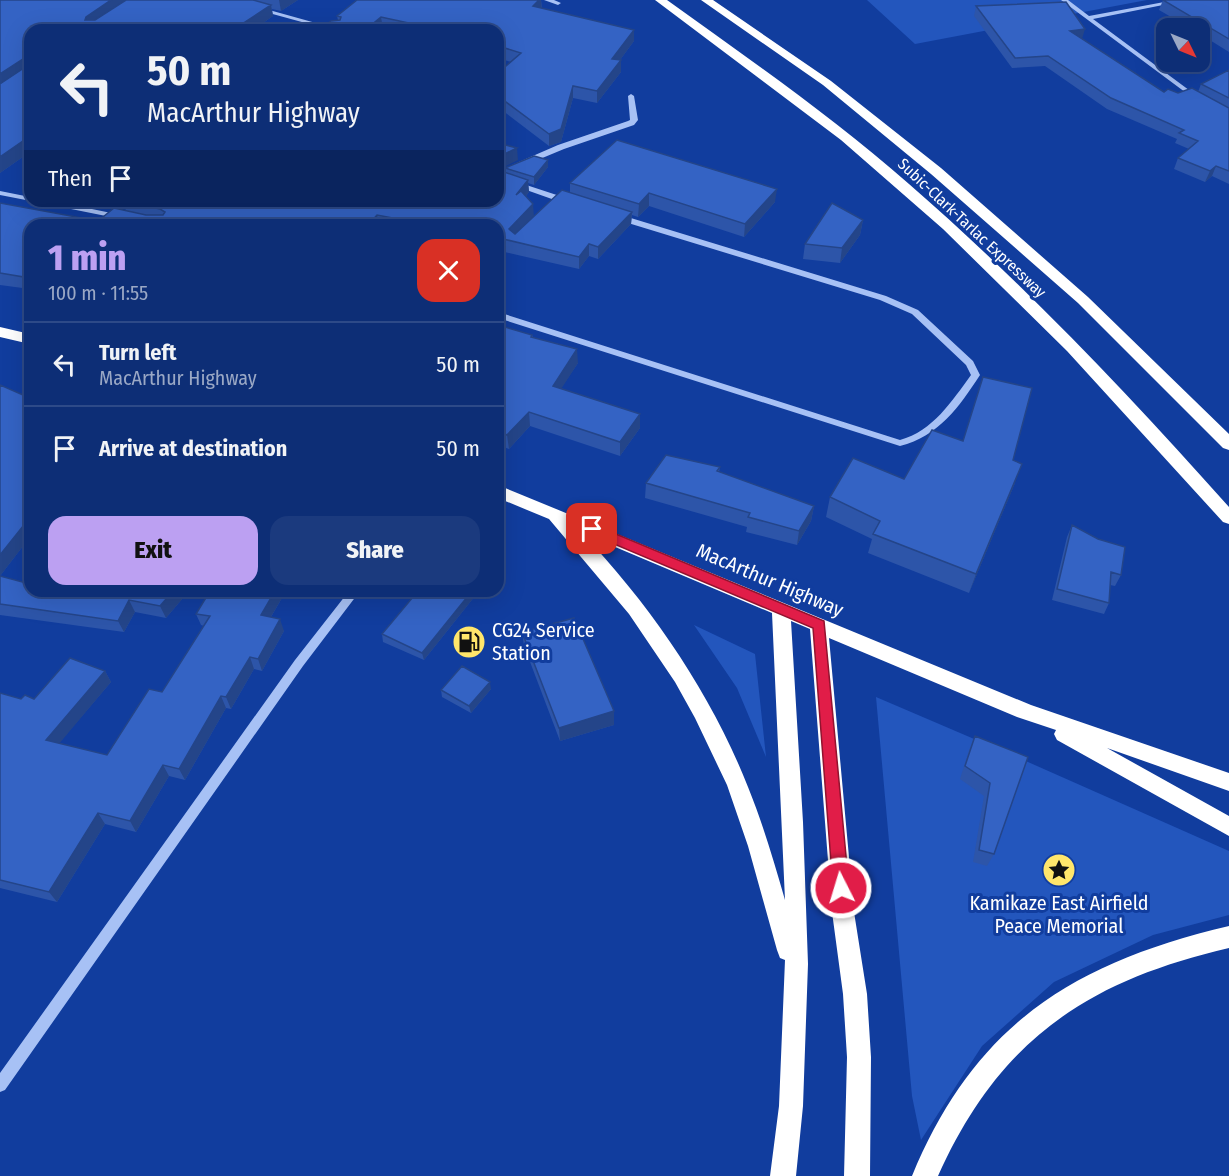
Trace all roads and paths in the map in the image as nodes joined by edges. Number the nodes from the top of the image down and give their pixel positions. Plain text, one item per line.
1 (547, 0) edge
2 (660, 0) edge
3 (706, 0) edge
4 (1064, 0) edge
5 (1185, 0) edge
6 (558, 3) dead end
7 (248, 6) edge
8 (1087, 18) junction
9 (316, 24) edge
10 (631, 96) dead end
11 (1198, 99) edge
12 (504, 171) edge
13 (504, 180) edge
14 (0, 193) edge
15 (24, 198) edge
16 (578, 205) edge
17 (72, 207) edge
18 (612, 215) edge
19 (130, 218) edge
20 (504, 317) edge
21 (0, 332) edge
22 (24, 338) edge
23 (1229, 444) edge
24 (504, 493) edge
25 (550, 512) junction
26 (1229, 518) edge
27 (351, 597) edge
28 (781, 609) junction
29 (819, 625) junction
30 (1024, 711) junction
31 (1229, 782) edge
32 (1229, 827) edge
33 (1229, 938) edge
34 (795, 975) junction
35 (0, 1085) edge
36 (783, 1176) edge
37 (857, 1176) edge
38 (925, 1176) edge

1 - 6 street
2 - 26 highway, Subic-Clark-Tarlac Expressway
3 - 23 highway, Subic-Clark-Tarlac Expressway
4 - 8 street
5 - 8 street
7 - 9 street
8 - 11 street
10 - 12 street
13 - 16 street
14 - 15 street
17 - 19 street
18 - 20 street
21 - 22 highway
24 - 25 highway, MacArthur Highway
25 - 28 highway, MacArthur Highway
25 - 34 highway
27 - 35 street
28 - 29 highway, MacArthur Highway
28 - 34 highway
29 - 30 highway, MacArthur Highway
29 - 37 highway
30 - 31 highway, MacArthur Highway
30 - 32 highway, MacArthur Highway
33 - 38 highway
34 - 36 highway

